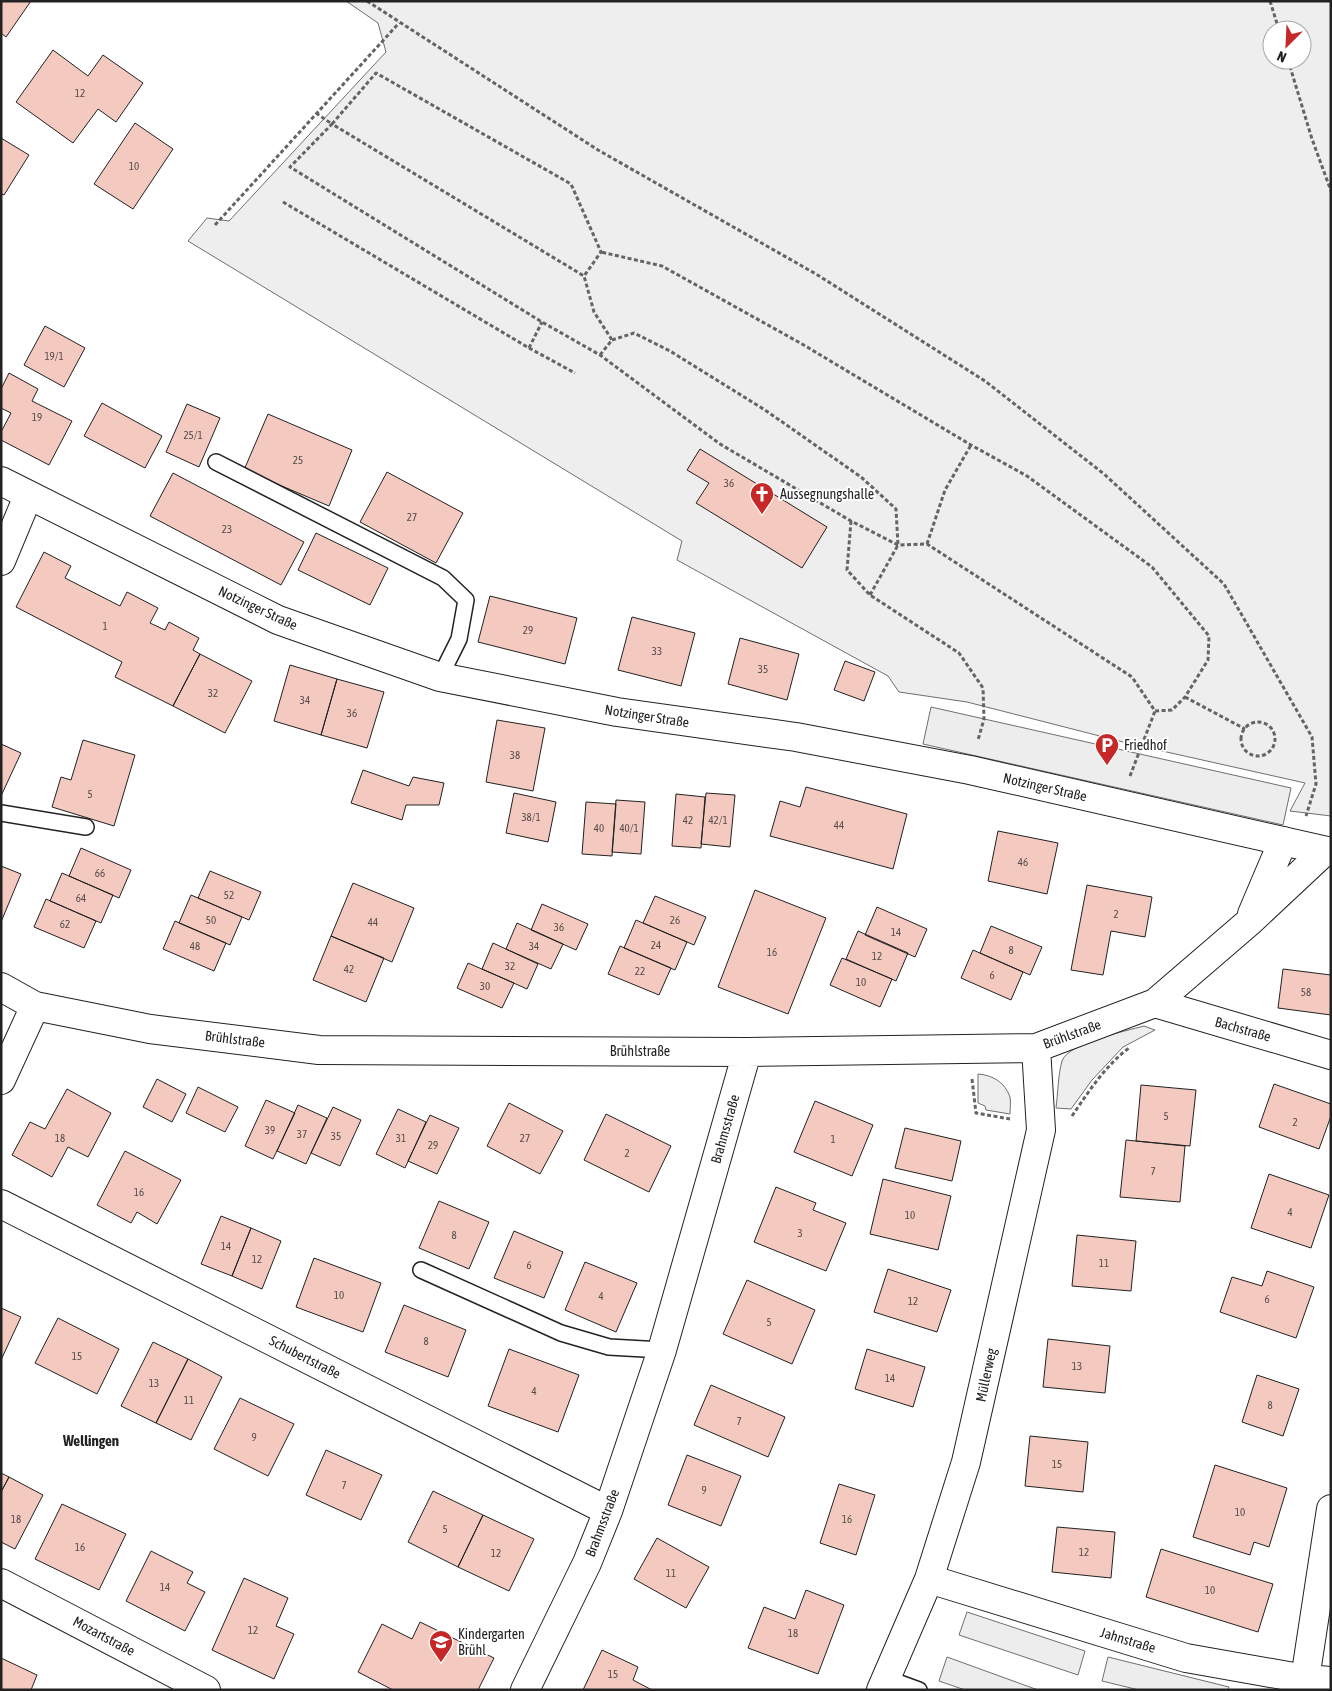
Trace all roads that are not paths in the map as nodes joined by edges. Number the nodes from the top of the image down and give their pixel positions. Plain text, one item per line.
1 (216, 462) dead end
2 (1, 481) edge
3 (28, 496) junction
4 (1, 561) edge
5 (440, 677) junction
6 (1, 813) edge
7 (86, 828) dead end
8 (1282, 841) junction
9 (1328, 852) edge
10 (1248, 923) junction
11 (1, 987) edge
12 (1155, 1004) junction
13 (35, 1006) junction
14 (1036, 1048) junction
15 (747, 1052) junction
16 (1331, 1055) edge
17 (1, 1080) edge
18 (1, 1204) edge
19 (421, 1270) dead end
20 (662, 1350) junction
21 (1331, 1509) edge
22 (608, 1511) junction
23 (929, 1579) junction
24 (1, 1583) edge
25 (1318, 1680) edge
26 (884, 1684) edge
27 (206, 1690) edge
28 (525, 1690) edge
29 (919, 1690) edge

1 - 5 lane
2 - 3 street, Notzinger Straße
3 - 4 street
3 - 5 street, Notzinger Straße
5 - 8 street, Notzinger Straße
6 - 7 lane
8 - 9 street, Notzinger Straße
8 - 10 street, Brühlstraße
9 - 10 street, Brühlstraße
10 - 12 street, Brühlstraße
11 - 13 street, Brühlstraße
12 - 14 street, Brühlstraße
12 - 16 street, Bachstraße
13 - 15 street, Brühlstraße
13 - 17 street
14 - 15 street, Brühlstraße
14 - 23 street, Müllerweg
15 - 20 street, Brahmsstraße
18 - 22 street, Schubertstraße
19 - 20 lane
20 - 22 street, Brahmsstraße
21 - 25 street
22 - 28 street, Brahmsstraße
23 - 25 street, Jahnstraße
23 - 26 street, Müllerweg
24 - 27 street, Mozartstraße
26 - 29 lane

